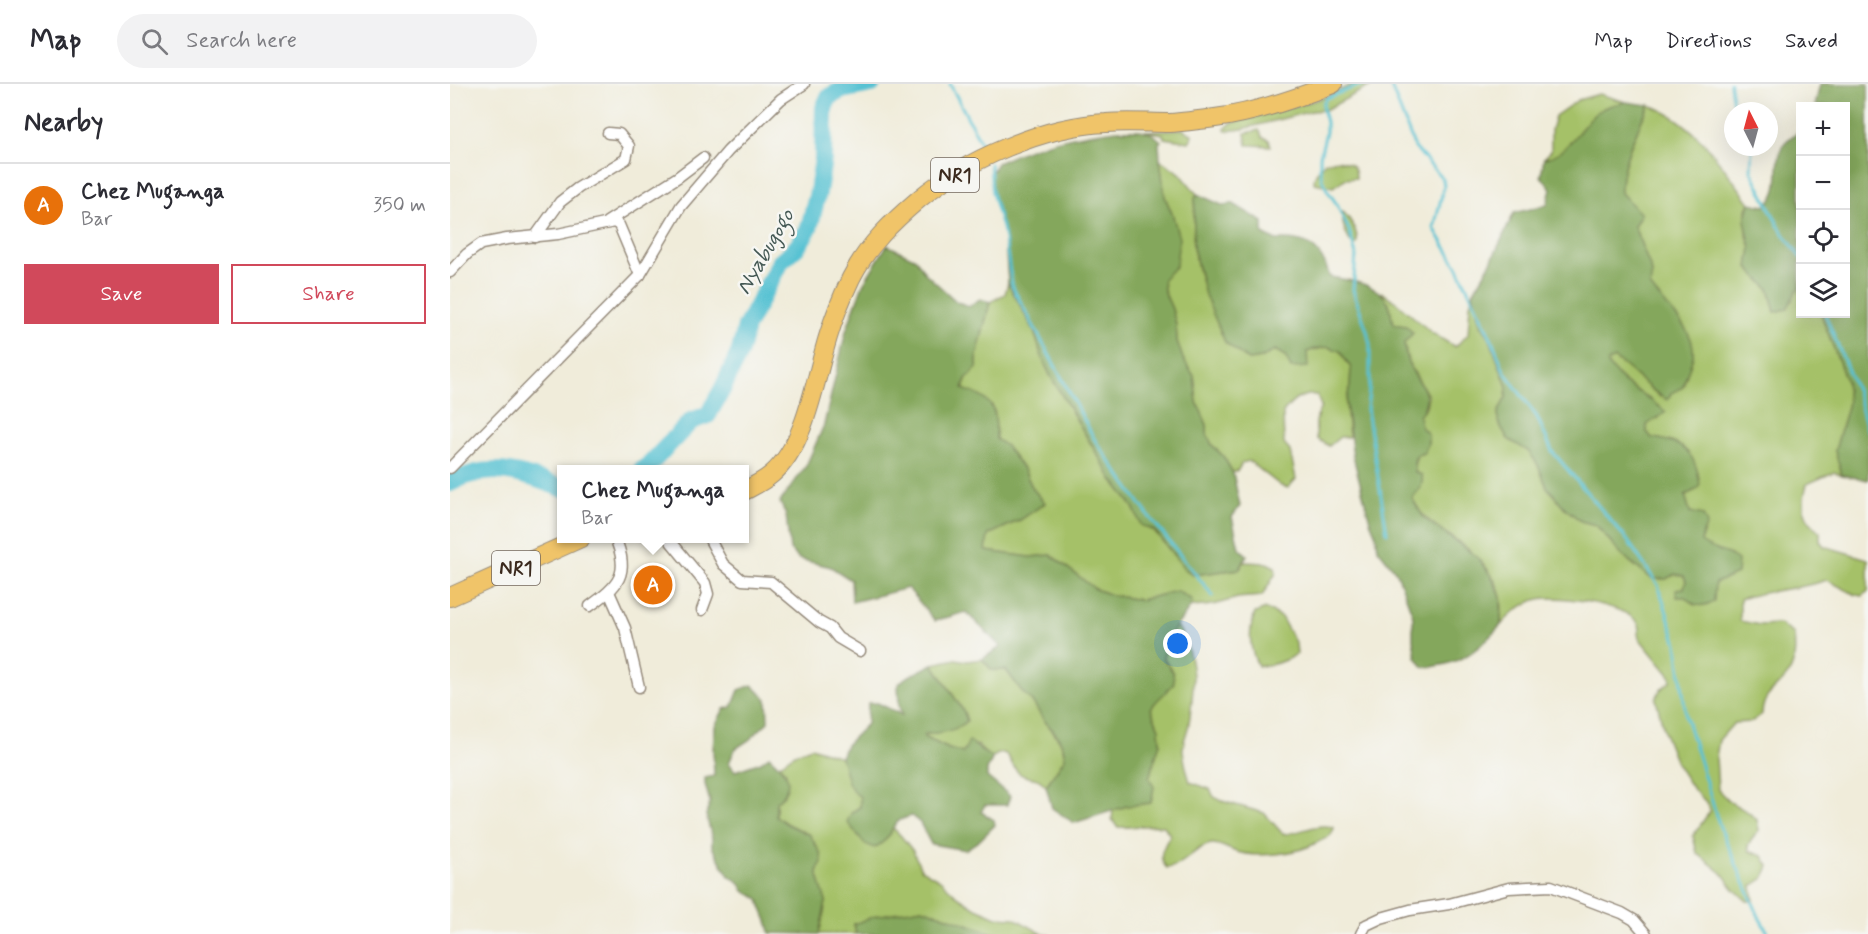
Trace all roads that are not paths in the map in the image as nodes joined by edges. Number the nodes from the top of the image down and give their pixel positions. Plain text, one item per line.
1 (804, 84) edge
2 (1333, 84) edge
3 (608, 133) dead end
4 (703, 158) dead end
5 (606, 223) junction
6 (535, 237) junction
7 (450, 272) edge
8 (640, 275) junction
9 (450, 468) edge
10 (749, 488) edge
11 (570, 543) edge
12 (617, 543) edge
13 (672, 543) edge
14 (712, 543) edge
15 (609, 592) junction
16 (450, 597) edge
17 (590, 606) dead end
18 (702, 610) dead end
19 (860, 651) dead end
20 (639, 687) dead end
21 (1362, 934) edge
22 (1646, 934) edge

1 - 8 street
2 - 10 highway, NR1
3 - 6 street
4 - 5 street
5 - 6 street
5 - 8 street
6 - 7 street
8 - 9 street
11 - 16 highway, NR1
12 - 15 street
13 - 18 street
14 - 19 street
15 - 17 street
15 - 20 street
21 - 22 street

